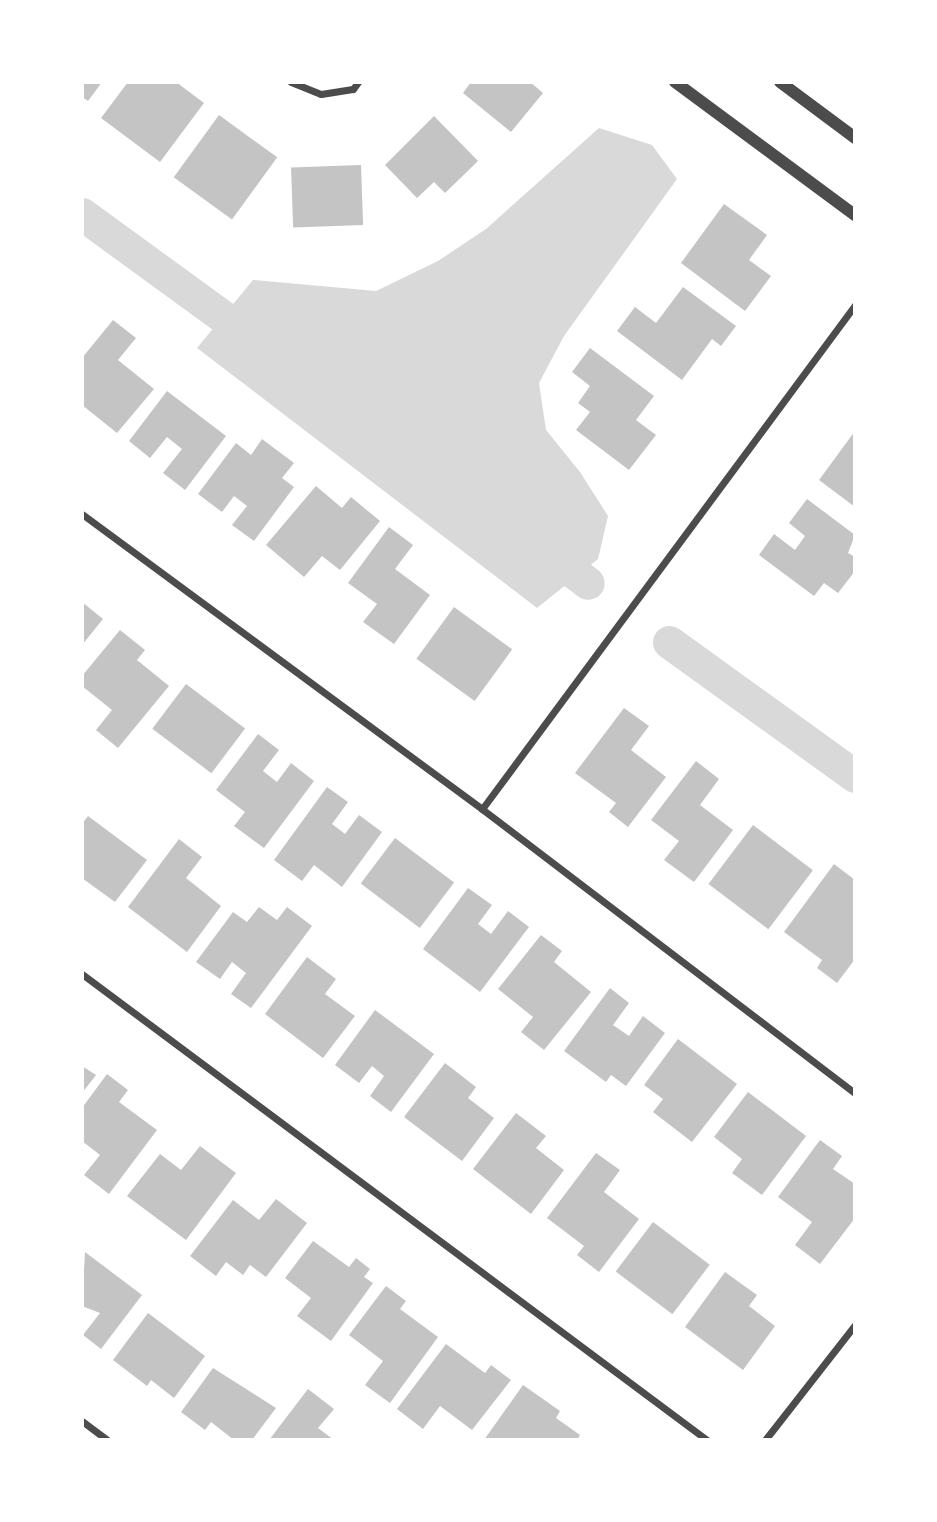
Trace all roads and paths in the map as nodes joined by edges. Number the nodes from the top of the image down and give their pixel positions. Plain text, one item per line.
1 (291, 82) edge
2 (358, 82) edge
3 (676, 82) edge
4 (780, 82) edge
5 (855, 138) edge
6 (855, 215) edge
7 (855, 304) edge
8 (82, 514) edge
9 (482, 809) junction
10 (82, 974) edge
11 (855, 1093) edge
12 (855, 1325) edge
13 (82, 1421) edge
14 (107, 1440) edge
15 (707, 1440) edge
16 (765, 1440) edge

1 - 2 street
3 - 6 street
4 - 5 street
7 - 9 street
8 - 9 street
9 - 11 street
10 - 15 street
12 - 16 street
13 - 14 street

